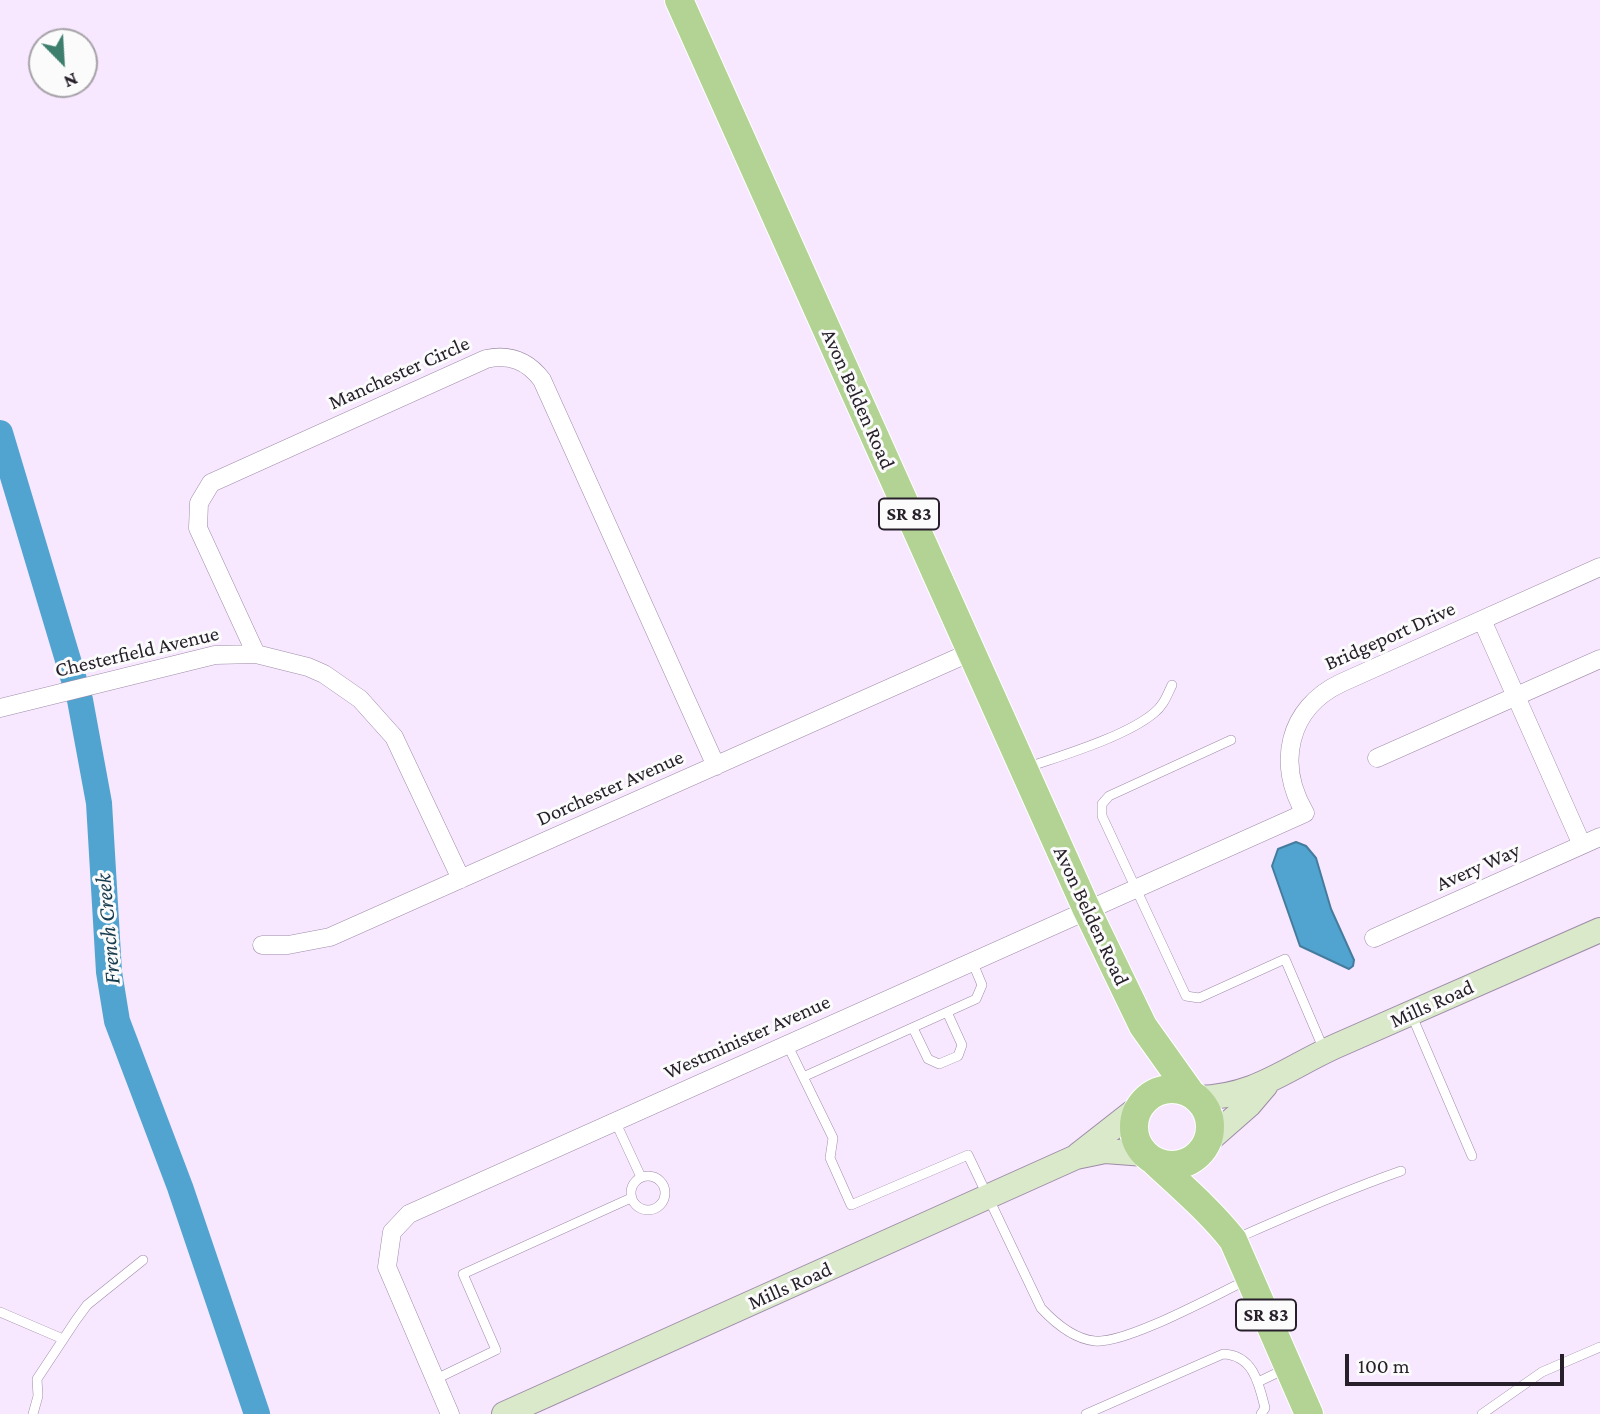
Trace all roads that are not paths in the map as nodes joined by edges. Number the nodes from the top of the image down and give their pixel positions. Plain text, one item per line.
1 (679, 0) edge
2 (1600, 567) edge
3 (1482, 620) junction
4 (971, 652) junction
5 (256, 654) junction
6 (1600, 659) edge
7 (1172, 685) dead end
8 (1516, 696) junction
9 (0, 708) edge
10 (1231, 740) dead end
11 (1377, 758) dead end
12 (716, 766) junction
13 (1024, 769) junction
14 (1305, 813) joint
15 (1600, 837) edge
16 (1582, 845) junction
17 (461, 879) junction
18 (1135, 889) junction
19 (1087, 910) junction
20 (1600, 930) edge
21 (1374, 938) dead end
22 (262, 945) dead end
23 (972, 961) junction
24 (947, 1012) junction
25 (1411, 1013) junction
26 (1143, 1026) junction
27 (913, 1028) junction
28 (787, 1044) junction
29 (1324, 1051) junction
30 (803, 1077) junction
31 (1266, 1084) junction
32 (1194, 1095) junction
33 (1142, 1103) junction
34 (615, 1121) junction
35 (1205, 1146) junction
36 (1472, 1156) dead end
37 (1076, 1157) junction
38 (1150, 1158) junction
39 (1401, 1171) dead end
40 (641, 1177) junction
41 (987, 1197) junction
42 (631, 1198) junction
43 (1225, 1230) junction
44 (143, 1260) dead end
45 (1250, 1279) junction
46 (0, 1312) edge
47 (63, 1339) junction
48 (1600, 1347) edge
49 (1288, 1367) junction
50 (435, 1380) junction
51 (1258, 1382) junction
52 (33, 1414) edge
53 (450, 1414) edge
54 (504, 1414) edge
55 (1086, 1414) edge
56 (1261, 1414) edge
57 (1309, 1414) edge
58 (1482, 1414) edge

1 - 4 main road, Avon Belden Road / SR 83
2 - 3 street, Bridgeport Drive
3 - 8 street
3 - 14 street, Bridgeport Drive
4 - 12 street, Dorchester Avenue
4 - 13 main road, Avon Belden Road / SR 83
5 - 9 street, Chesterfield Avenue
5 - 12 street, Manchester Circle
5 - 17 street, Chesterfield Avenue
6 - 8 street
7 - 13 lane
8 - 11 street
8 - 16 street
10 - 18 lane
12 - 17 street, Dorchester Avenue
13 - 19 main road, Avon Belden Road / SR 83
14 - 18 street, Westminister Avenue
15 - 16 street, Avery Way
16 - 21 street, Avery Way
17 - 22 street, Dorchester Avenue
18 - 19 street, Westminister Avenue
18 - 29 lane
19 - 23 street, Westminister Avenue
19 - 26 main road, Avon Belden Road / SR 83
20 - 25 street, Mills Road
23 - 24 lane
23 - 28 street, Westminister Avenue
24 - 27 lane
24 - 27 lane
25 - 29 street, Mills Road
25 - 36 lane
26 - 32 main road, Avon Belden Road / SR 83
26 - 33 main road, Avon Belden Road / SR 83
27 - 30 lane
28 - 30 lane
28 - 34 street, Westminister Avenue
29 - 31 street, Mills Road
30 - 41 lane
31 - 32 street, Mills Road
31 - 35 street, Mills Road
32 - 33 main road
32 - 35 main road
33 - 37 street, Mills Road
33 - 38 main road
34 - 40 lane
34 - 50 street, Westminister Avenue
35 - 38 main road
35 - 43 main road, SR 83
37 - 38 street, Mills Road
37 - 41 street, Mills Road
38 - 43 main road, SR 83
39 - 43 lane
40 - 42 lane
40 - 42 lane
41 - 45 lane
41 - 54 street, Mills Road
42 - 50 lane
43 - 45 main road, SR 83
44 - 47 lane
45 - 49 main road, SR 83
46 - 47 lane
47 - 52 lane
48 - 58 lane
49 - 51 lane
49 - 57 main road, SR 83
50 - 53 street, Westminister Avenue
51 - 55 lane
51 - 56 lane

